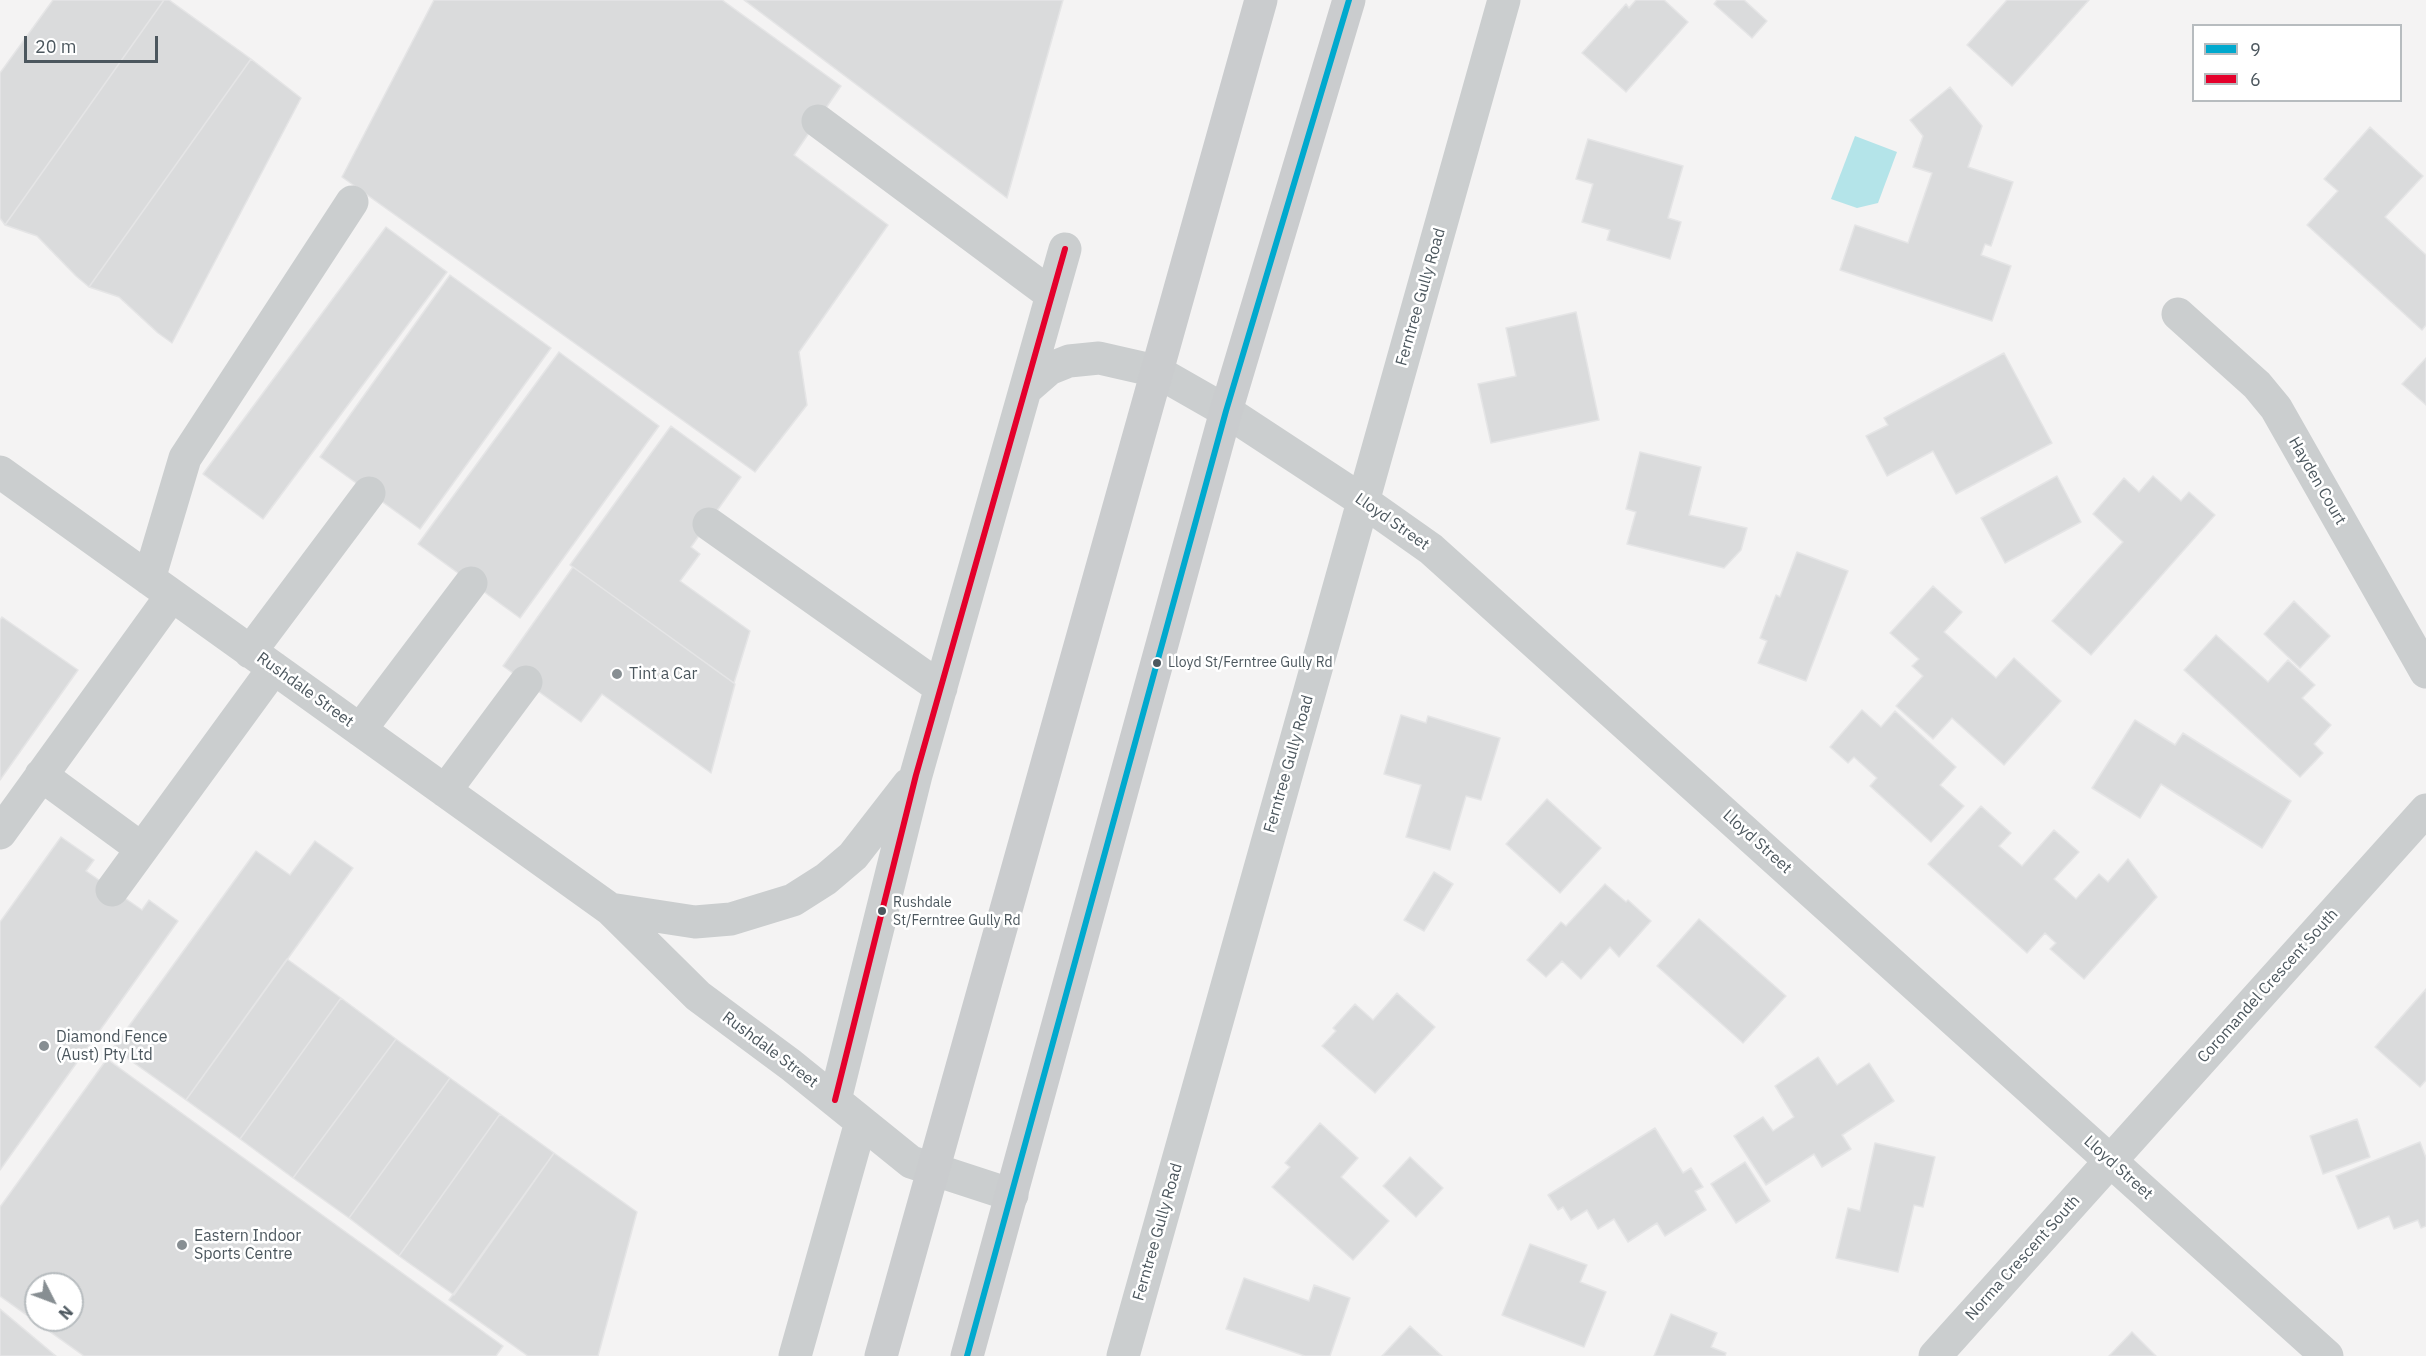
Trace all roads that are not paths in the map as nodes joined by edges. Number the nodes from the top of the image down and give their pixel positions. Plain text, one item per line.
1 (1261, 0) edge
2 (1349, 0) edge
3 (1504, 0) edge
4 (818, 121) dead end
5 (352, 202) dead end
6 (1065, 249) dead end
7 (1052, 295) junction
8 (2178, 314) dead end
9 (1156, 371) junction
10 (1026, 390) junction
11 (1226, 411) junction
12 (0, 472) edge
13 (369, 493) dead end
14 (1363, 501) junction
15 (709, 524) dead end
16 (471, 582) dead end
17 (160, 587) junction
18 (262, 660) junction
19 (2426, 672) edge
20 (526, 682) dead end
21 (941, 688) junction
22 (360, 730) junction
23 (41, 775) junction
24 (916, 775) junction
25 (445, 791) junction
26 (2426, 810) edge
27 (0, 832) edge
28 (142, 849) junction
29 (112, 890) dead end
30 (610, 909) junction
31 (835, 1100) junction
32 (861, 1122) junction
33 (2110, 1161) junction
34 (932, 1170) junction
35 (1012, 1195) junction
36 (795, 1356) edge
37 (881, 1356) edge
38 (967, 1356) edge
39 (1123, 1356) edge
40 (1935, 1356) edge
41 (2327, 1356) edge

1 - 9 main road
2 - 11 main road
3 - 14 street, Ferntree Gully Road
4 - 7 street
5 - 17 street
6 - 7 street
7 - 10 street
8 - 19 street, Hayden Court
9 - 10 street
9 - 11 street, Lloyd Street
9 - 34 main road
10 - 21 street
11 - 14 street, Lloyd Street
11 - 35 main road
12 - 17 street, Rushdale Street
13 - 18 street
14 - 33 street, Lloyd Street
14 - 39 street, Ferntree Gully Road
15 - 21 street
16 - 22 street
17 - 18 street, Rushdale Street
17 - 23 street
18 - 22 street, Rushdale Street
18 - 28 street
20 - 25 street
21 - 24 street
22 - 25 street, Rushdale Street
23 - 27 street
23 - 28 street
24 - 30 street, Rushdale Street
24 - 31 street
25 - 30 street, Rushdale Street
26 - 33 street, Coromandel Crescent South
28 - 29 street
30 - 31 street, Rushdale Street
31 - 32 street, Rushdale Street
32 - 34 street, Rushdale Street
32 - 36 street
33 - 40 street, Norma Crescent South
33 - 41 street, Lloyd Street
34 - 35 street, Rushdale Street
34 - 37 main road
35 - 38 main road

